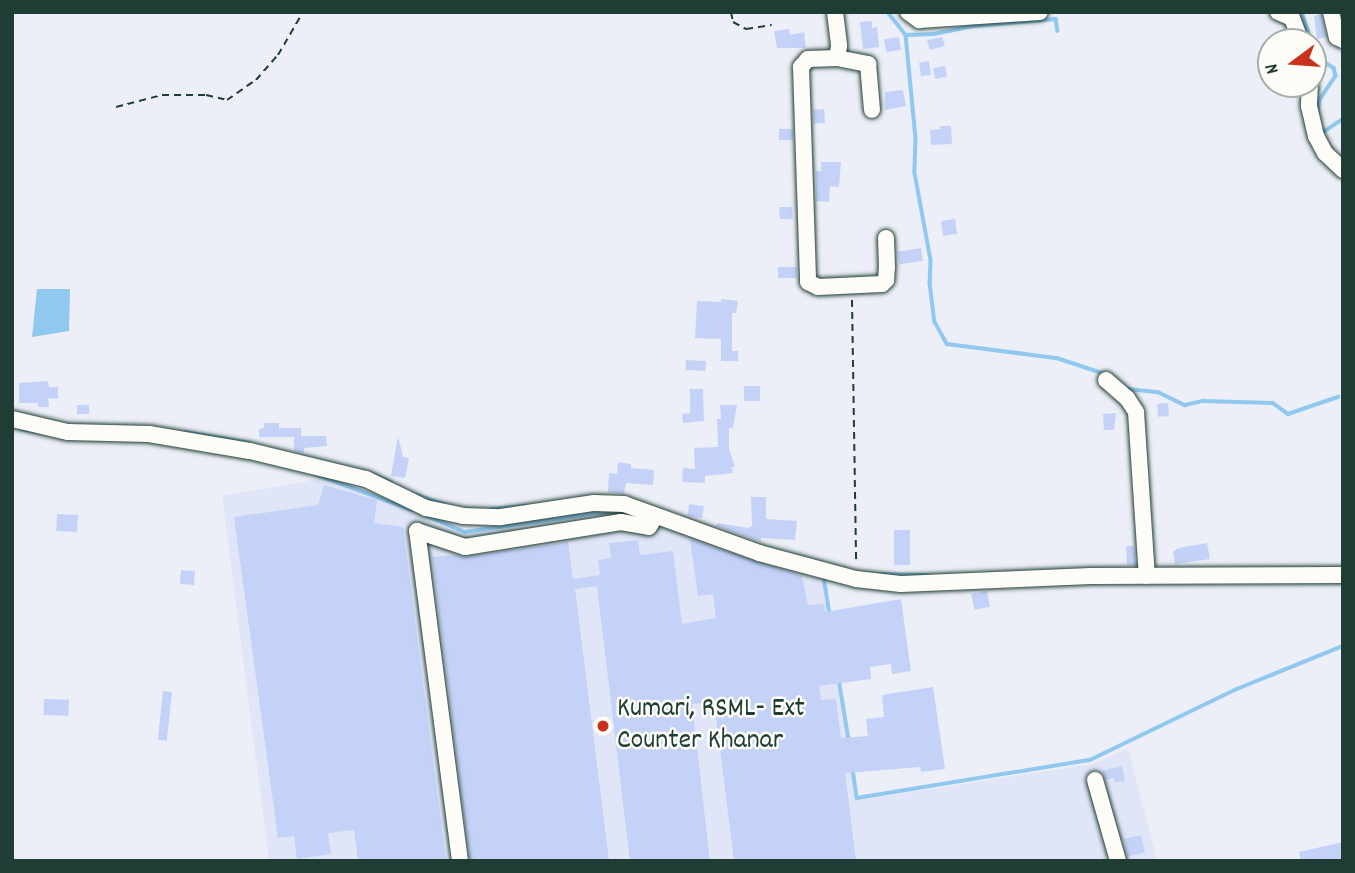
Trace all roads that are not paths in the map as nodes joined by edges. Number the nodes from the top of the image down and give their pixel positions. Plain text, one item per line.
1 (835, 12) edge
2 (908, 12) edge
3 (1040, 12) edge
4 (1278, 12) edge
5 (1331, 12) edge
6 (1014, 14) edge
7 (1296, 28) edge
8 (1343, 40) edge
9 (836, 58) junction
10 (1309, 98) edge
11 (872, 110) dead end
12 (1343, 170) edge
13 (886, 238) dead end
14 (1106, 380) dead end
15 (12, 419) edge
16 (652, 522) junction
17 (1343, 575) edge
18 (1147, 576) junction
19 (1096, 780) dead end
20 (460, 861) edge
21 (1118, 861) edge

1 - 9 street
2 - 6 street
3 - 6 street
4 - 7 street
5 - 8 street
9 - 11 street
9 - 13 street
10 - 12 street
14 - 18 street
15 - 16 street
16 - 18 street
16 - 20 street
17 - 18 street
19 - 21 street

